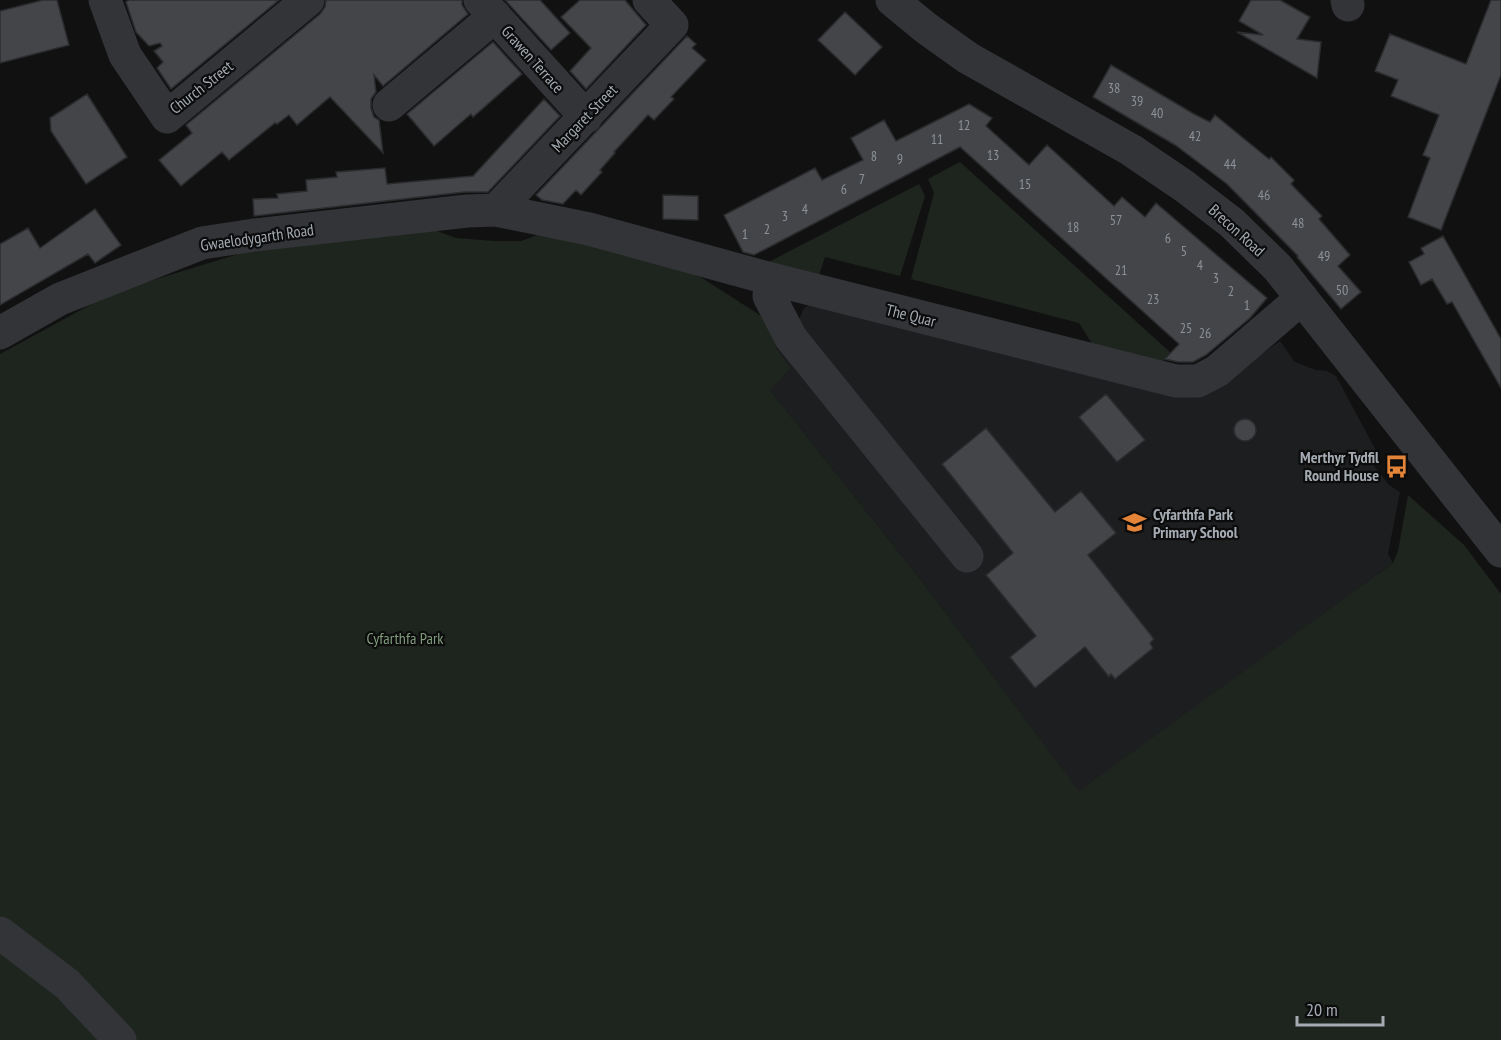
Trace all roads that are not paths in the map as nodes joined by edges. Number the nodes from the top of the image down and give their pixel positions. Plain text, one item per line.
1 (105, 0) edge
2 (308, 0) edge
3 (649, 0) edge
4 (892, 0) edge
5 (488, 8) edge
6 (389, 105) dead end
7 (586, 117) junction
8 (496, 210) junction
9 (771, 279) junction
10 (1302, 298) junction
11 (0, 333) edge
12 (1501, 551) edge
13 (967, 556) dead end
14 (0, 933) edge
15 (120, 1040) edge

1 - 2 street, Church Street
3 - 7 street, Margaret Street
4 - 10 street, Brecon Road
5 - 6 street
5 - 7 street, Grawen Terrace
7 - 8 street, Margaret Street
8 - 9 street, The Quar
8 - 11 street, Gwaelodygarth Road
9 - 10 street, The Quar
9 - 13 street
10 - 12 street, Brecon Road
14 - 15 street

